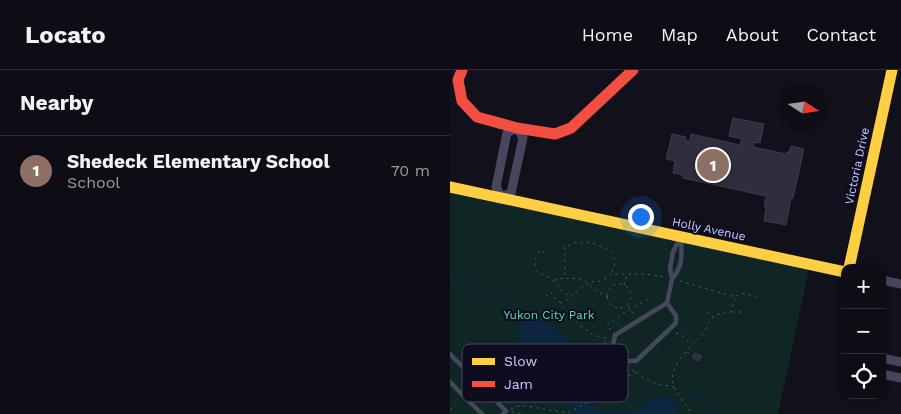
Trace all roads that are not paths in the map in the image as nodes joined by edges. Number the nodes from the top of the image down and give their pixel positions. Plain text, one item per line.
1 (462, 70) edge
2 (633, 70) edge
3 (892, 70) edge
4 (516, 128) junction
5 (450, 187) edge
6 (501, 197) junction
7 (680, 237) junction
8 (850, 264) edge
9 (841, 271) edge
10 (672, 279) junction
11 (886, 281) edge
12 (901, 284) edge
13 (667, 303) junction
14 (613, 344) edge
15 (450, 354) edge
16 (886, 359) edge
17 (628, 361) edge
18 (901, 362) edge
19 (462, 367) edge
20 (886, 375) edge
21 (901, 378) edge
22 (450, 382) edge
23 (462, 394) edge
24 (470, 402) edge
25 (495, 402) edge
26 (504, 412) edge
27 (482, 414) edge

1 - 4 street
2 - 4 street
3 - 8 street, Victoria Drive
4 - 6 street
4 - 6 street
5 - 6 street, Holly Avenue
6 - 7 street, Holly Avenue
7 - 9 street, Holly Avenue
7 - 10 lane
7 - 10 lane
10 - 13 lane
11 - 12 street
13 - 14 lane
13 - 17 lane
15 - 19 lane
16 - 18 street
20 - 21 street
22 - 23 lane
24 - 27 lane
25 - 26 lane

